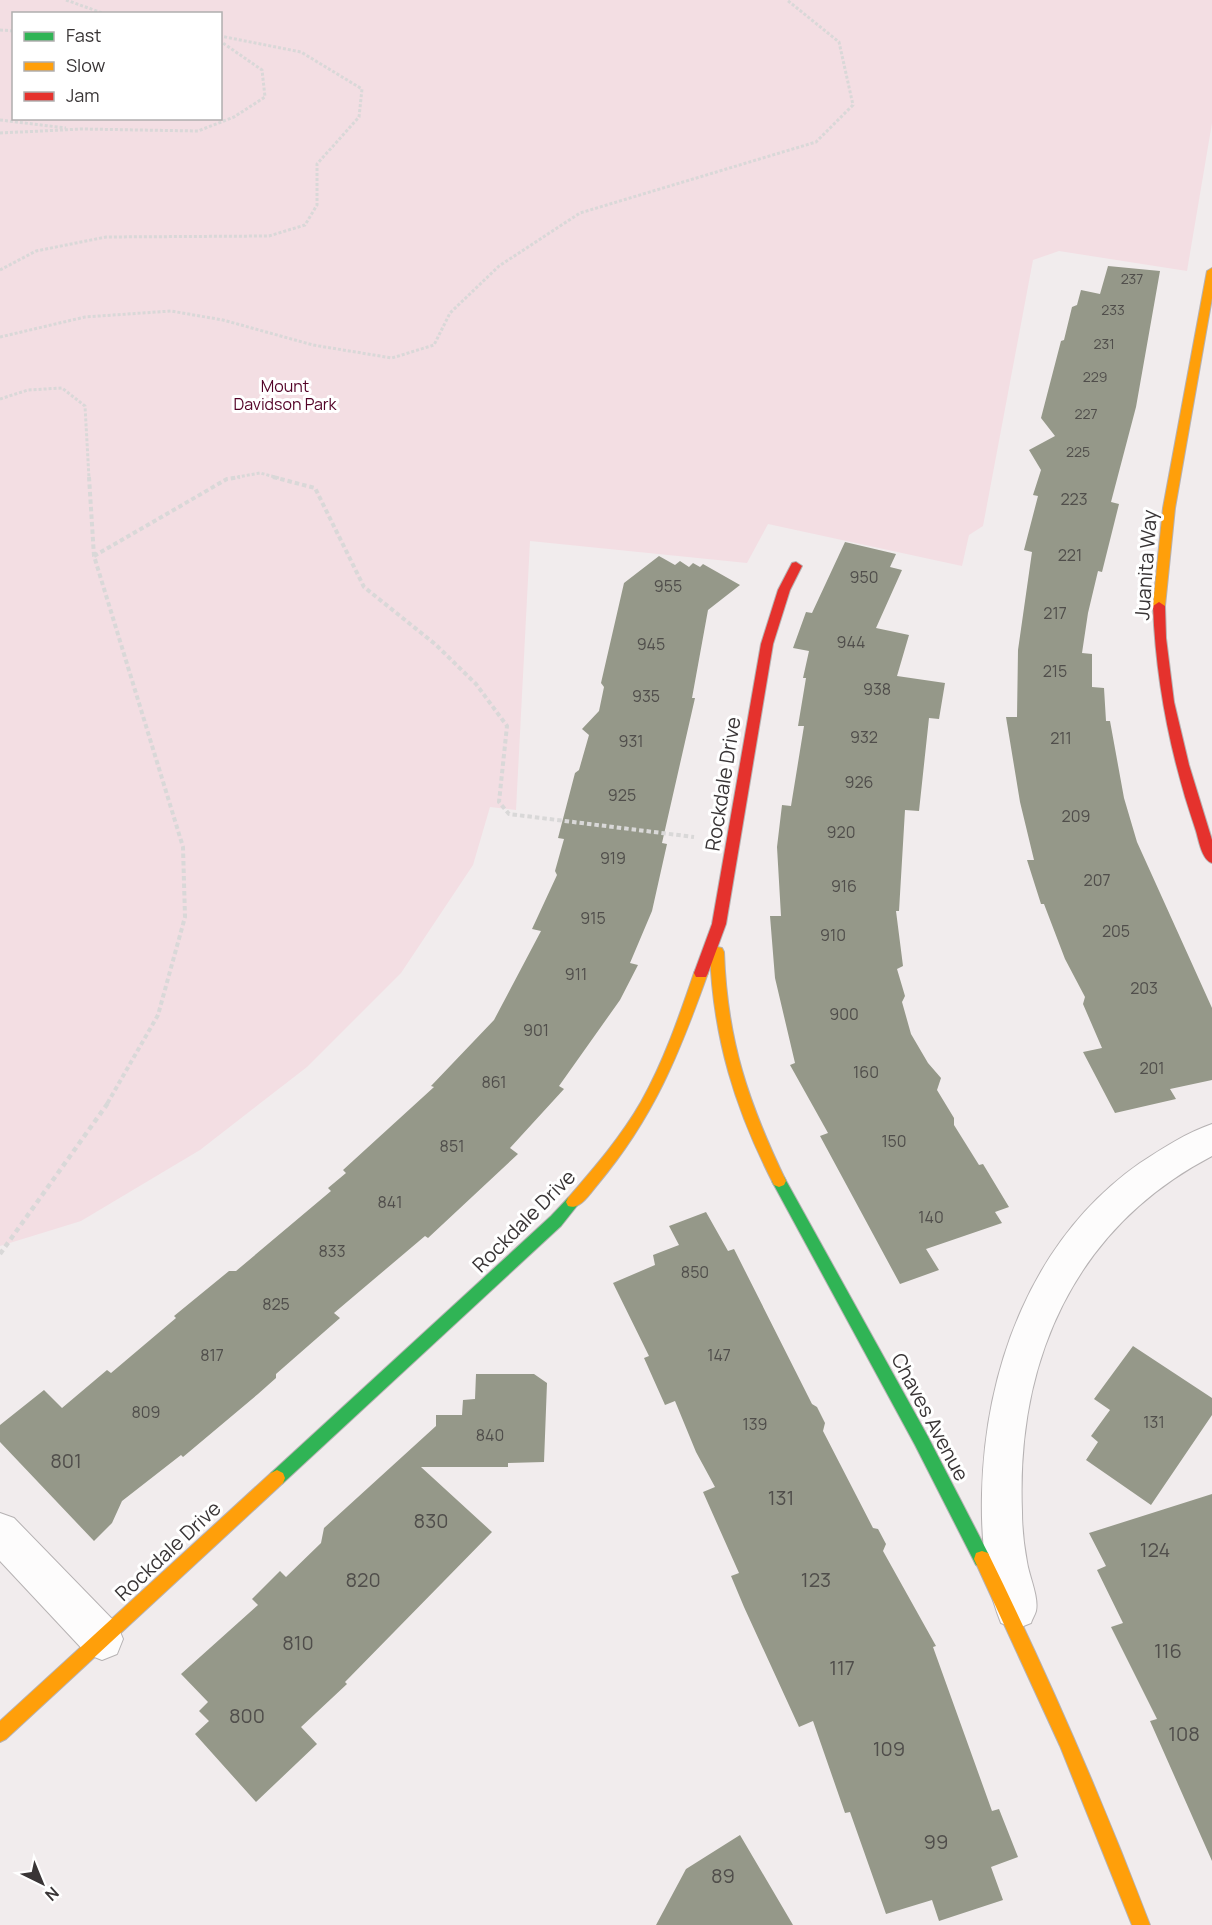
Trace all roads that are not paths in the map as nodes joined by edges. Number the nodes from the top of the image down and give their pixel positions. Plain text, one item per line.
1 (1212, 271) edge
2 (796, 566) dead end
3 (1212, 858) edge
4 (719, 924) junction
5 (1212, 1139) edge
6 (0, 1532) edge
7 (102, 1639) junction
8 (1029, 1655) junction
9 (0, 1733) edge
10 (1141, 1925) edge

1 - 3 street, Juanita Way
2 - 4 street, Rockdale Drive
4 - 7 street, Rockdale Drive
4 - 8 street, Chaves Avenue
5 - 8 street
6 - 7 street
7 - 9 street, Rockdale Drive
8 - 10 street, Chaves Avenue

